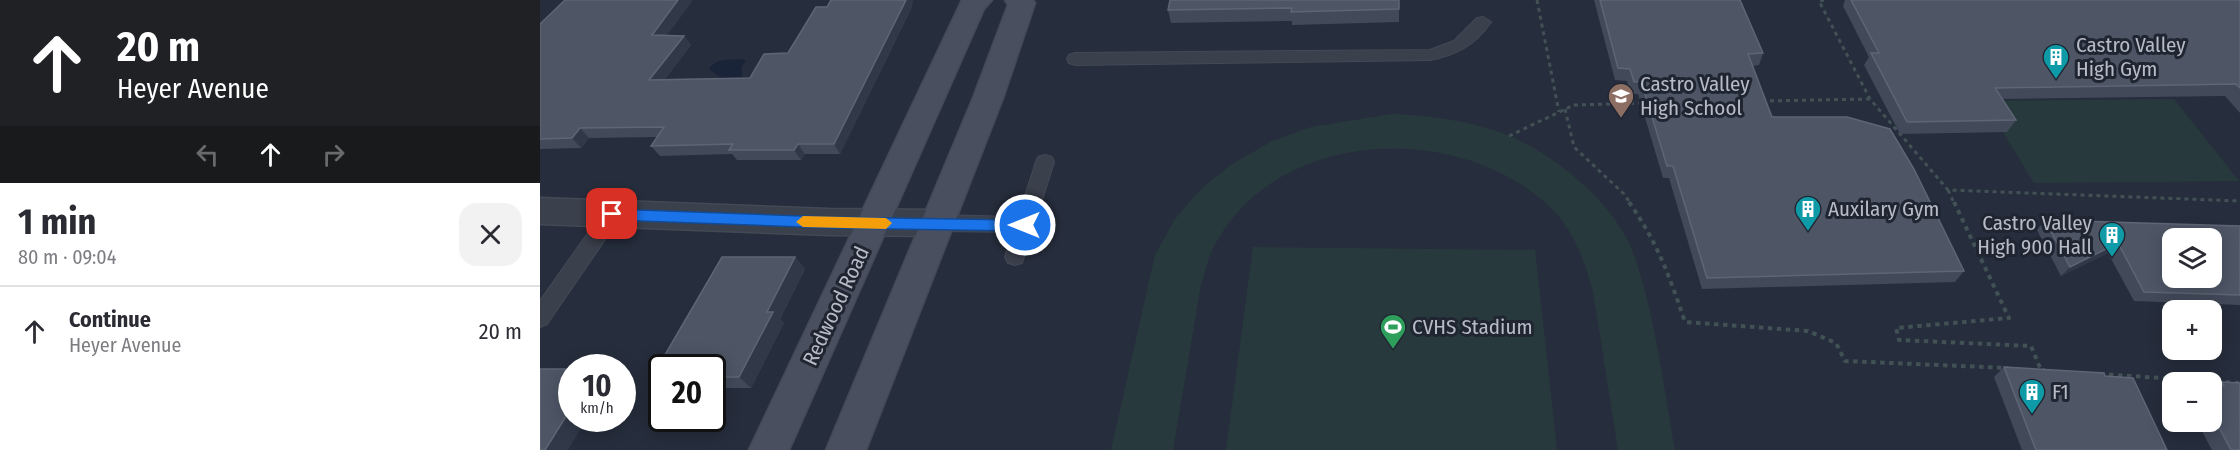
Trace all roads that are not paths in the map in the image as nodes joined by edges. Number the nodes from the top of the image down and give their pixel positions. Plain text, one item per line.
1 (979, 0) edge
2 (1018, 0) edge
3 (1483, 22) dead end
4 (1075, 59) dead end
5 (1045, 162) dead end
6 (540, 211) edge
7 (612, 214) junction
8 (873, 223) junction
9 (937, 223) junction
10 (1025, 225) junction
11 (1015, 256) dead end
12 (540, 318) edge
13 (770, 450) edge
14 (846, 450) edge

1 - 8 main road, Redwood Road
2 - 9 main road
3 - 4 lane
5 - 10 lane
6 - 7 street
7 - 8 street
7 - 12 lane
8 - 9 street
8 - 13 main road, Redwood Road
9 - 10 lane
9 - 14 main road
10 - 11 lane

